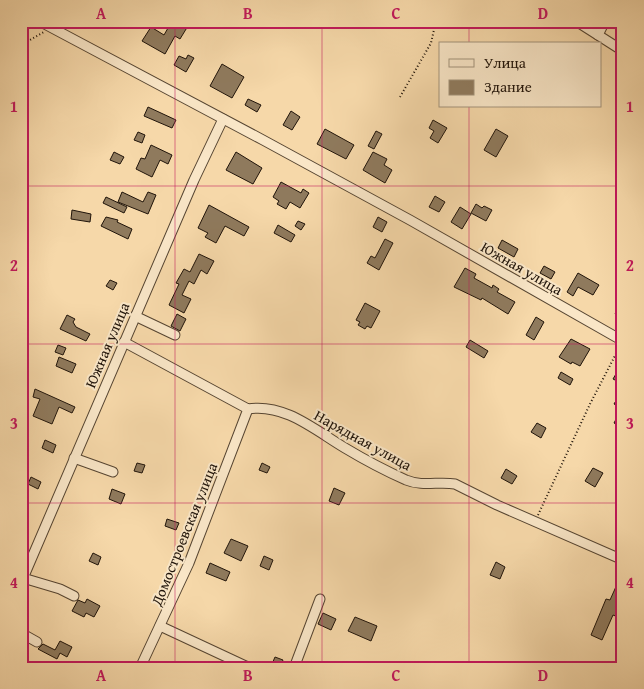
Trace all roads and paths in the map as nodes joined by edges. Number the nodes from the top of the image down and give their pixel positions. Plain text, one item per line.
1 (39, 21) edge
2 (436, 21) edge
3 (576, 21) edge
4 (605, 21) edge
5 (50, 28) junction
6 (598, 35) junction
7 (21, 45) edge
8 (623, 51) edge
9 (400, 97) dead end
10 (223, 120) junction
11 (135, 316) junction
12 (175, 335) dead end
13 (623, 341) edge
14 (124, 342) junction
15 (248, 409) junction
16 (74, 458) junction
17 (113, 472) dead end
18 (536, 522) junction
19 (623, 560) edge
20 (22, 581) edge
21 (74, 596) dead end
22 (320, 599) dead end
23 (160, 626) junction
24 (21, 633) edge
25 (37, 642) dead end
26 (140, 668) edge
27 (250, 668) edge
28 (294, 668) edge

1 - 5 street, Южная улица
2 - 9 path
3 - 6 street
4 - 6 street
5 - 7 path
5 - 10 street, Южная улица
6 - 8 street
10 - 11 street, Южная улица
10 - 13 street, Южная улица
11 - 12 street
11 - 14 street, Южная улица
13 - 18 path
14 - 15 street, Нарядная улица
14 - 16 street, Южная улица
15 - 18 street, Нарядная улица
15 - 23 street, Домостроевская улица
16 - 17 street
16 - 20 street, Южная улица
18 - 19 street, Нарядная улица
20 - 21 street
22 - 28 street
23 - 26 street, Домостроевская улица
23 - 27 street
24 - 25 street

